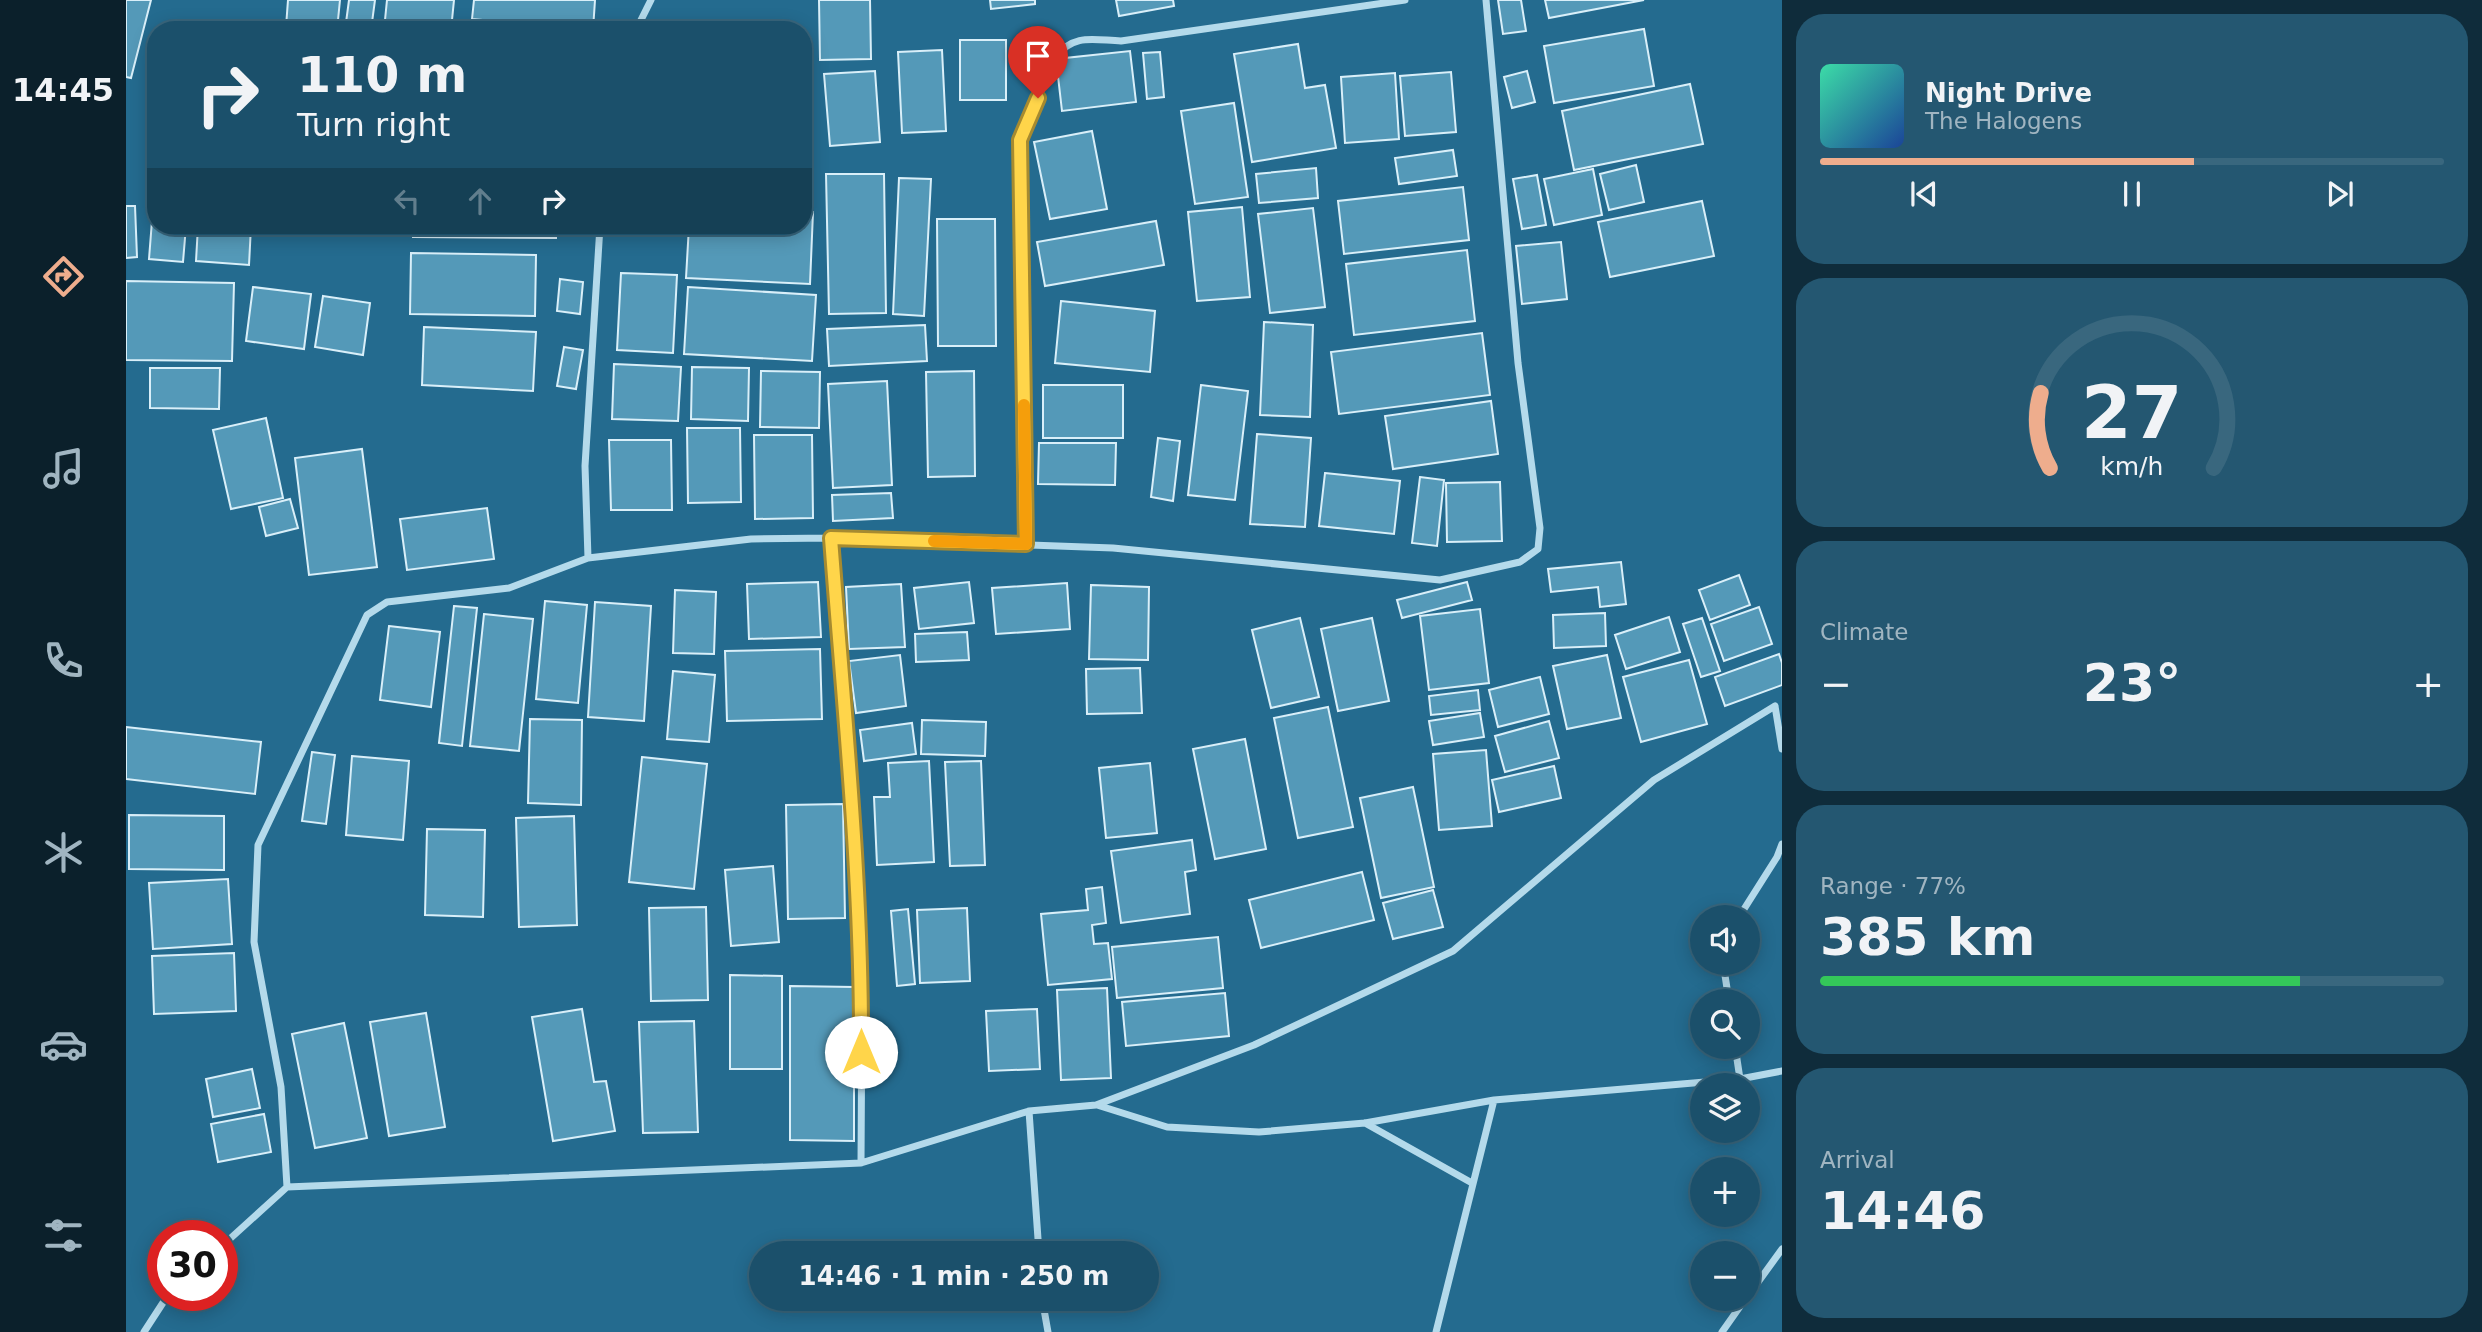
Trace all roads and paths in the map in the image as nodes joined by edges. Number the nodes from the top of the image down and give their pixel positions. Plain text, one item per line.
1 (651, 0) edge
2 (1405, 0) edge
3 (1486, 0) edge
4 (640, 21) edge
5 (599, 235) edge
6 (831, 538) junction
7 (1026, 544) junction
8 (588, 558) junction
9 (1778, 707) edge
10 (1782, 749) edge
11 (1782, 844) edge
12 (1747, 905) edge
13 (1782, 1071) edge
14 (1760, 1075) edge
15 (1690, 1083) edge
16 (1494, 1100) junction
17 (1096, 1105) junction
18 (1029, 1111) junction
19 (1364, 1123) junction
20 (861, 1163) junction
21 (1472, 1183) junction
22 (287, 1187) junction
23 (238, 1231) edge
24 (1038, 1241) edge
25 (1782, 1249) edge
26 (1760, 1279) edge
27 (158, 1311) edge
28 (1044, 1311) edge
29 (1737, 1311) edge
30 (144, 1332) edge
31 (1048, 1332) edge
32 (1436, 1332) edge
33 (1722, 1332) edge

1 - 4 street
2 - 7 street
3 - 7 street
5 - 8 street
6 - 7 street
6 - 8 street
6 - 20 street
8 - 22 street
9 - 10 street
9 - 17 street
11 - 12 street
13 - 14 street
15 - 16 street
16 - 19 street
16 - 21 street
17 - 18 street
17 - 19 street
18 - 20 street
18 - 24 street
19 - 21 street
20 - 22 street
21 - 32 street
22 - 23 street
25 - 26 street
27 - 30 street
28 - 31 street
29 - 33 street

